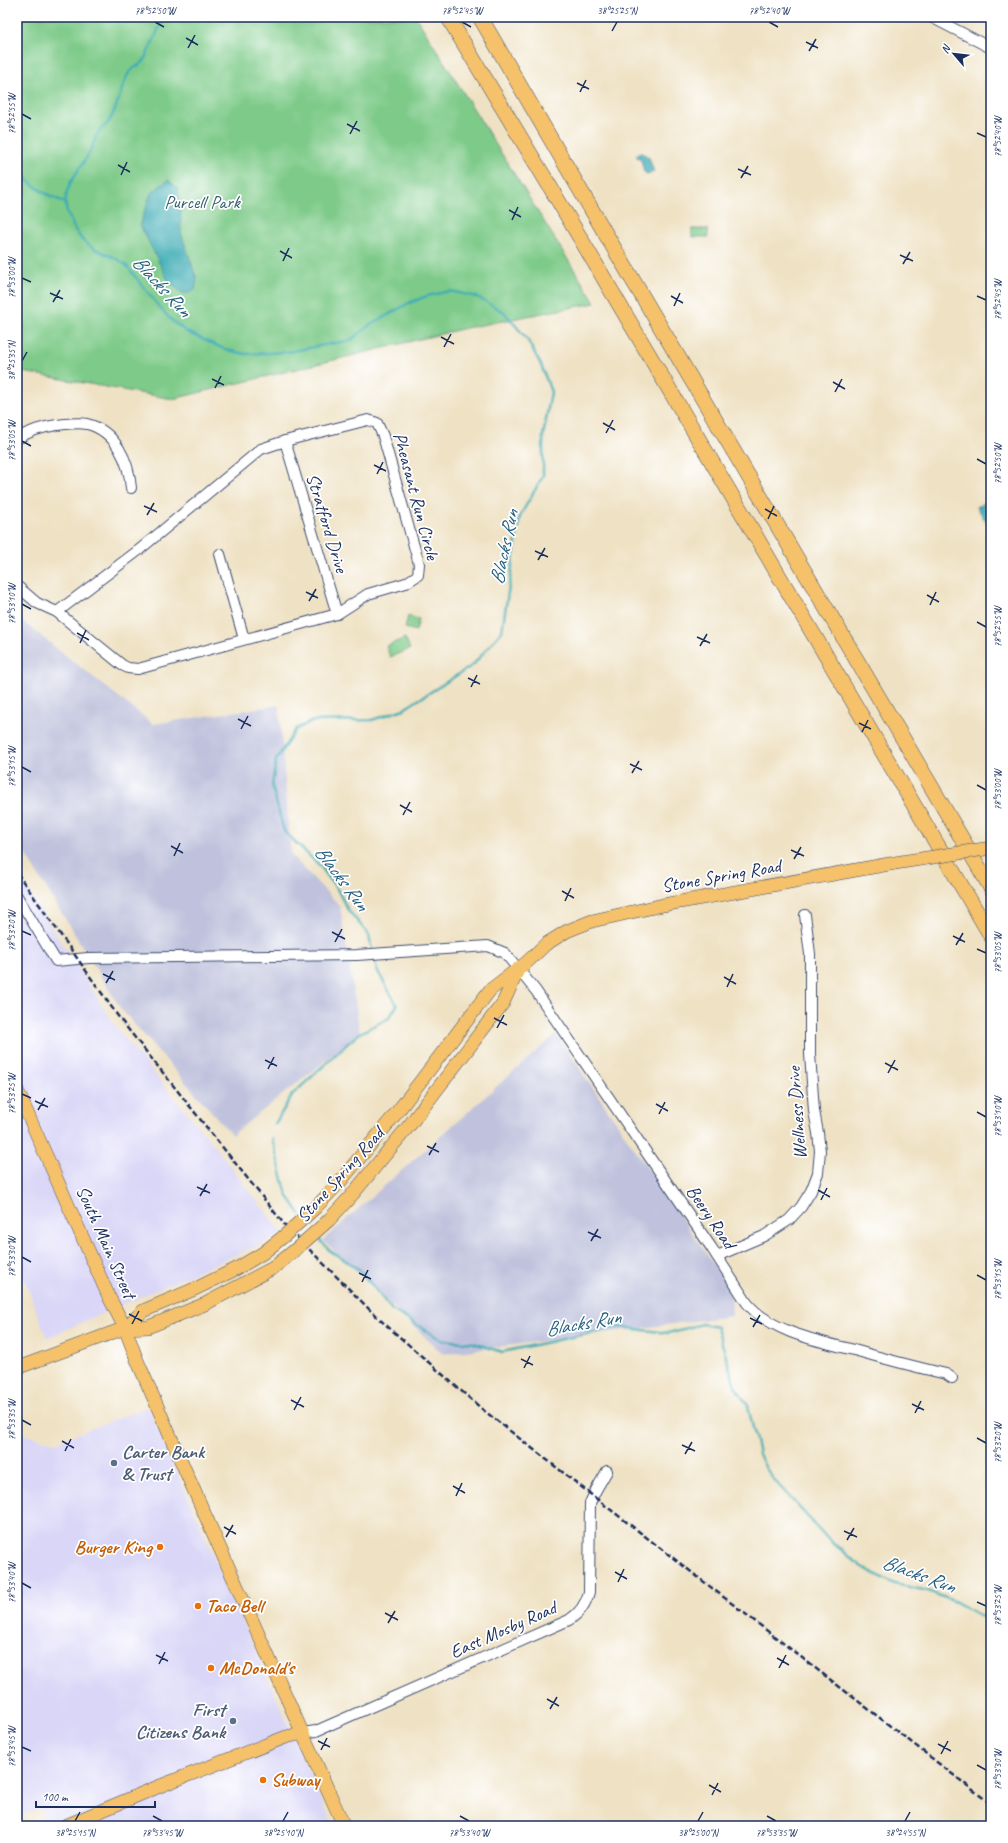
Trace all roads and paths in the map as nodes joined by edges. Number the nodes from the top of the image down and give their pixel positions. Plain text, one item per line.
1 (448, 17) edge
2 (480, 17) edge
3 (931, 17) edge
4 (991, 48) edge
5 (17, 439) edge
6 (285, 441) junction
7 (131, 488) dead end
8 (220, 554) dead end
9 (17, 586) edge
10 (57, 612) junction
11 (336, 614) junction
12 (244, 639) junction
13 (991, 848) edge
14 (991, 888) edge
15 (17, 896) edge
16 (805, 915) dead end
17 (991, 936) edge
18 (518, 969) junction
19 (17, 1090) edge
20 (717, 1256) junction
21 (125, 1328) junction
22 (17, 1368) edge
23 (952, 1378) dead end
24 (607, 1471) dead end
25 (303, 1733) junction
26 (65, 1826) edge
27 (344, 1826) edge

1 - 17 highway
2 - 14 highway
3 - 4 street
5 - 7 street
6 - 10 street, Pheasant Run Circle
6 - 11 street, Stratford Drive
6 - 11 street, Pheasant Run Circle
8 - 12 street
9 - 10 street
10 - 12 street, Pheasant Run Circle
11 - 12 street, Pheasant Run Circle
13 - 18 main road, Stone Spring Road, bridge
15 - 18 street
16 - 20 street, Wellness Drive
18 - 20 street, Beery Road
18 - 21 main road, Stone Spring Road, bridge
18 - 21 main road, Stone Spring Road, bridge
19 - 21 main road, South Main Street
20 - 23 street, Beery Road
21 - 22 main road, Stone Spring Road
21 - 25 main road, South Main Street
24 - 25 street, East Mosby Road
25 - 26 main road
25 - 27 main road, South Main Street

